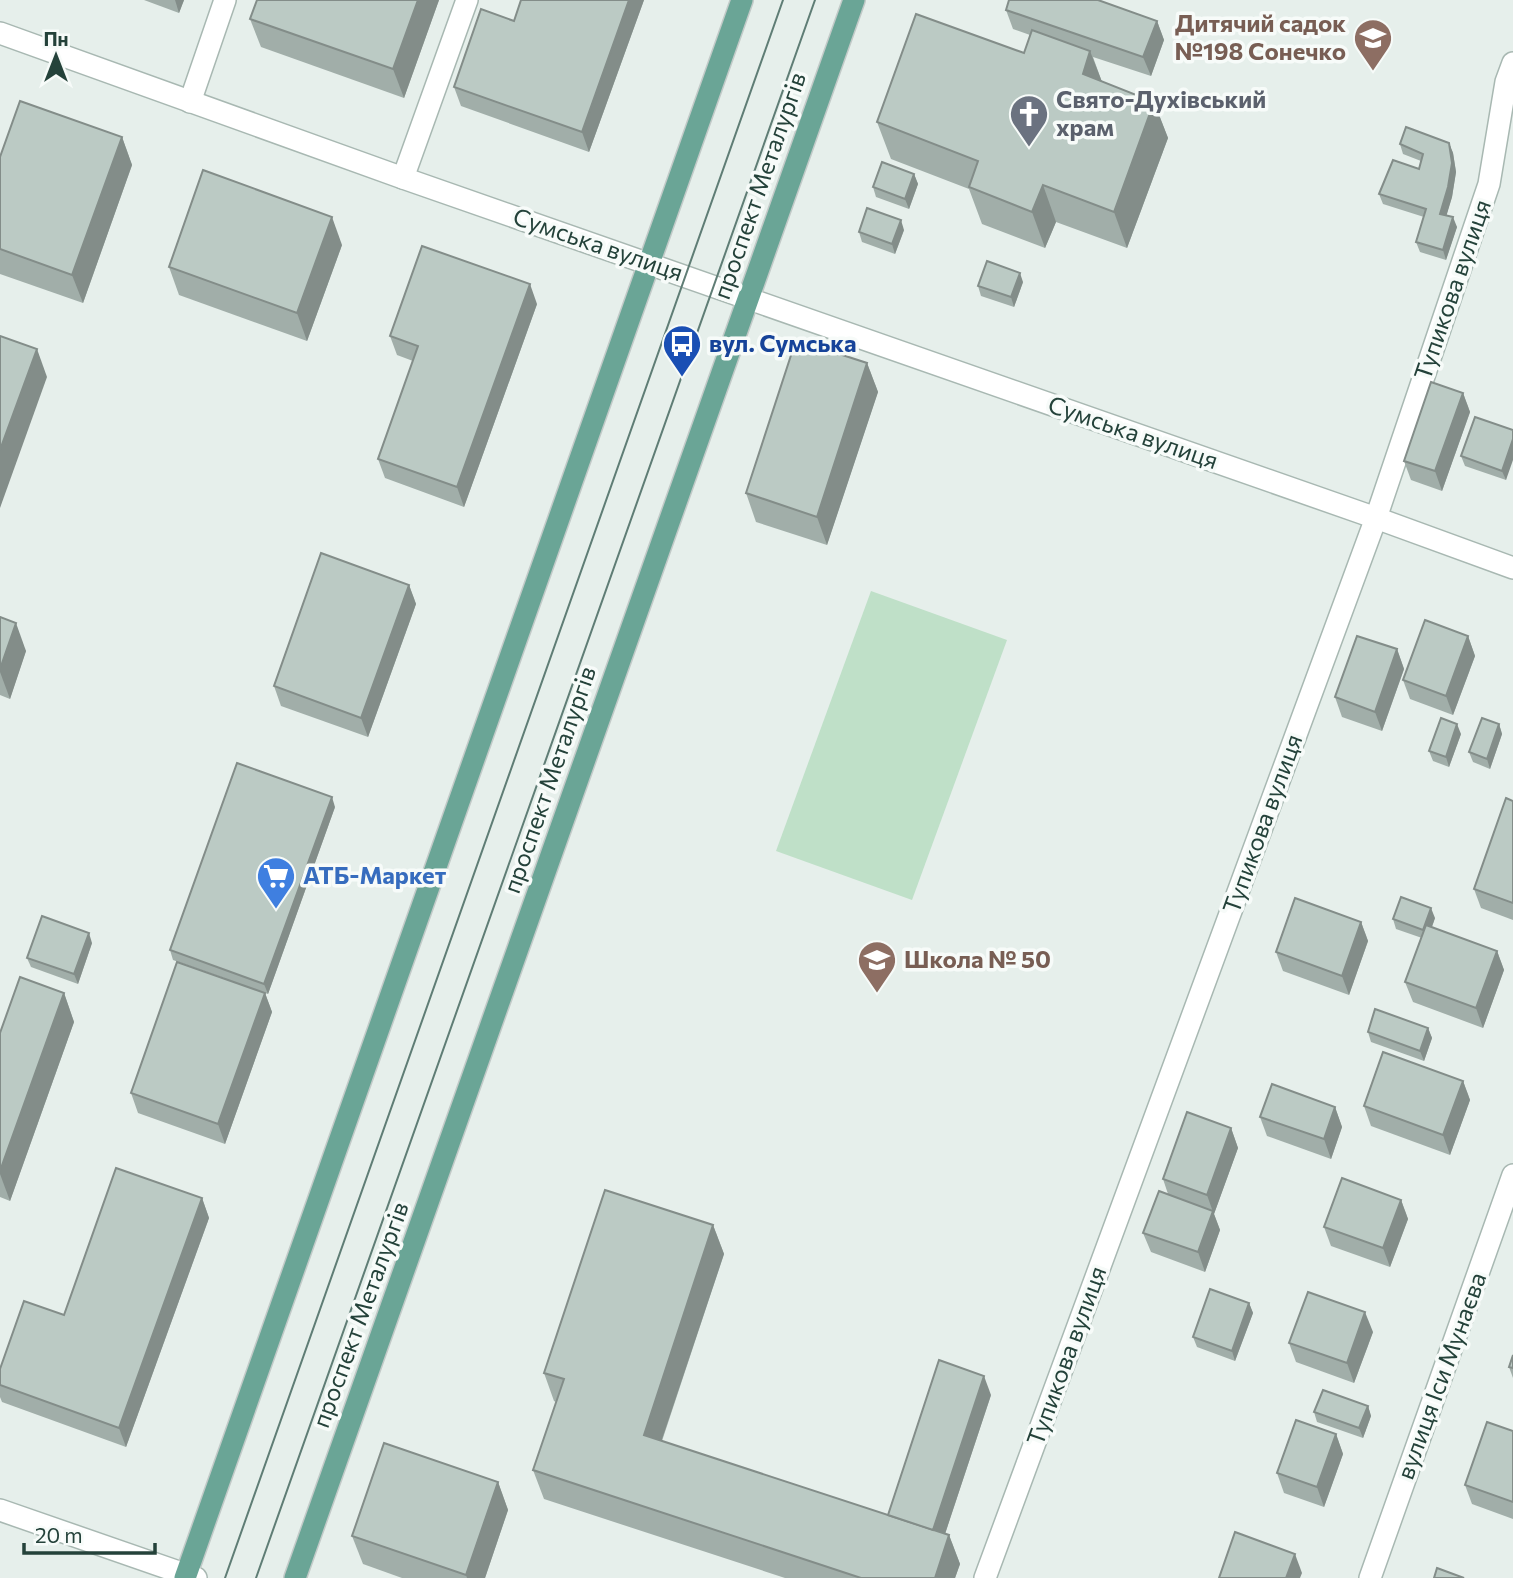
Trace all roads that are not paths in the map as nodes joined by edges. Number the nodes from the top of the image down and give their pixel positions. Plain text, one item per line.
1 (225, 0) edge
2 (467, 0) edge
3 (742, 0) edge
4 (854, 0) edge
5 (0, 33) edge
6 (1513, 63) edge
7 (190, 102) junction
8 (403, 178) junction
9 (649, 263) junction
10 (748, 299) junction
11 (1376, 518) junction
12 (1513, 568) edge
13 (1513, 1175) edge
14 (0, 1510) edge
15 (189, 1577) edge
16 (295, 1578) edge
17 (985, 1578) edge
18 (1370, 1578) edge

1 - 7 street
2 - 8 street
3 - 9 main road
4 - 10 main road, проспект Металургів
5 - 7 street, Сумська вулиця
6 - 11 street, Тупикова вулиця
7 - 8 street, Сумська вулиця
8 - 9 street, Сумська вулиця
9 - 10 street, Сумська вулиця
9 - 15 main road
10 - 11 street, Сумська вулиця
10 - 16 main road, проспект Металургів
11 - 12 street, Сумська вулиця
11 - 17 street, Тупикова вулиця
13 - 18 street, вулиця Іси Мунаєва
14 - 15 street

